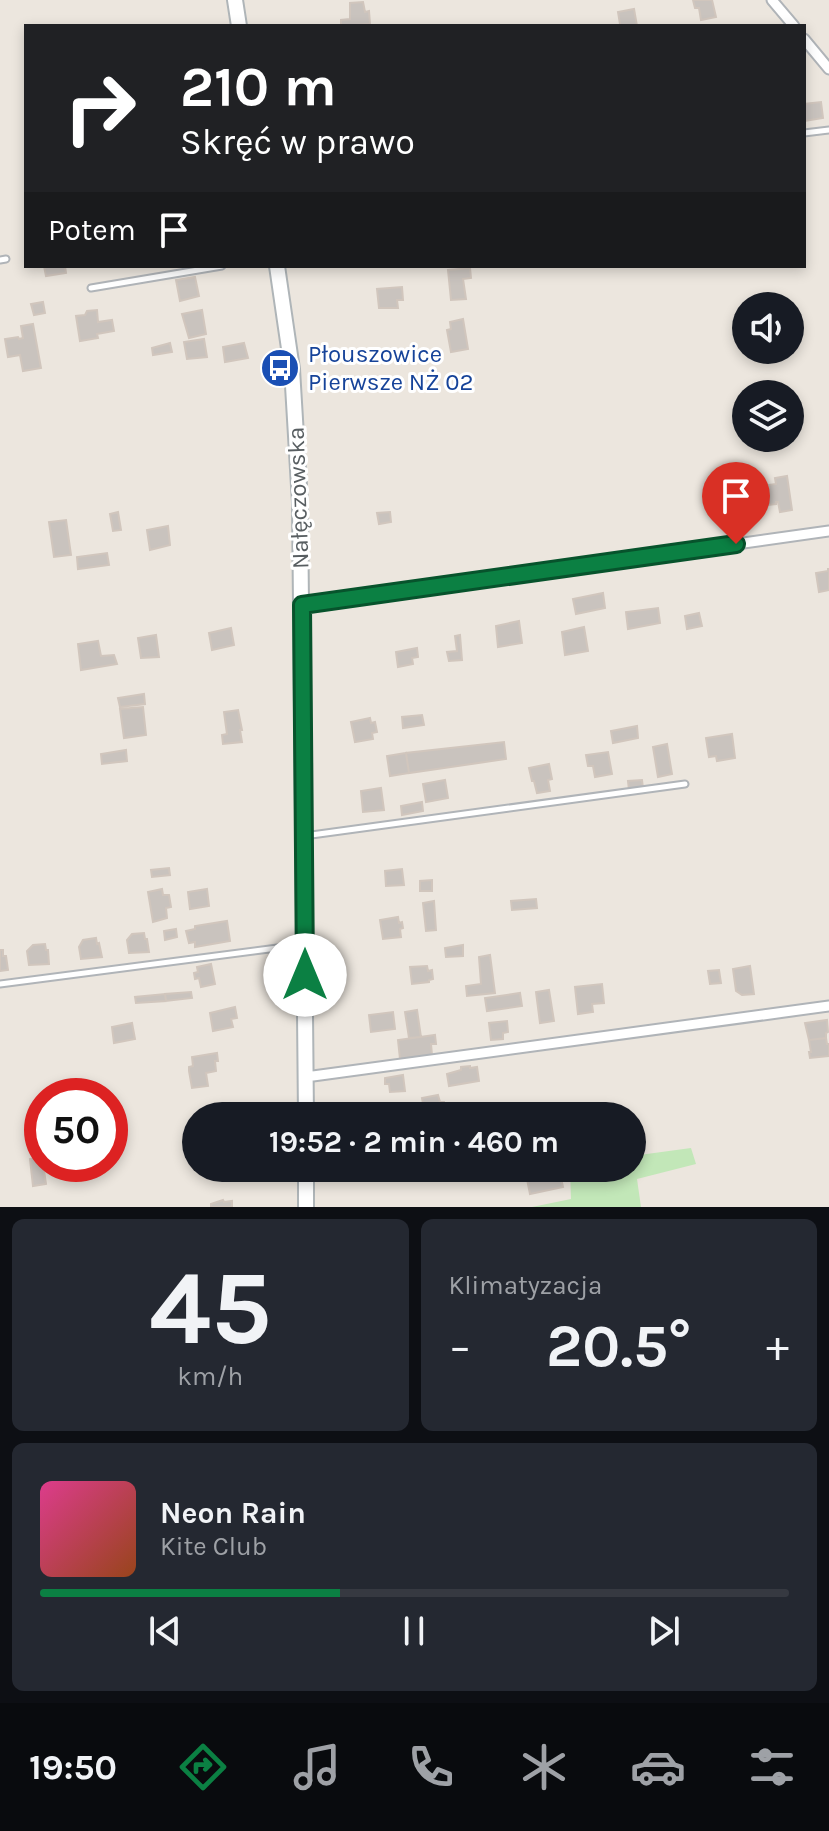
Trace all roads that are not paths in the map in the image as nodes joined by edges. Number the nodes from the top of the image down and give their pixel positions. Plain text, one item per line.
1 (235, 0) edge
2 (772, 0) edge
3 (239, 24) edge
4 (792, 24) edge
5 (806, 41) edge
6 (829, 69) edge
7 (829, 130) edge
8 (806, 133) edge
9 (210, 268) edge
10 (277, 268) edge
11 (91, 288) dead end
12 (829, 531) edge
13 (302, 605) junction
14 (685, 784) dead end
15 (303, 836) junction
16 (304, 947) junction
17 (0, 984) edge
18 (829, 1006) edge
19 (305, 1075) junction
20 (306, 1102) edge
21 (306, 1182) edge
22 (306, 1207) edge

1 - 3 main road
2 - 4 street
5 - 6 street
7 - 8 lane
9 - 11 lane
10 - 13 main road, Nałęczowska
12 - 13 street
13 - 15 main road, Nałęczowska
14 - 15 lane
15 - 16 main road, Nałęczowska
16 - 17 lane
16 - 19 main road, Nałęczowska
18 - 19 street
19 - 20 main road, Nałęczowska
21 - 22 main road

